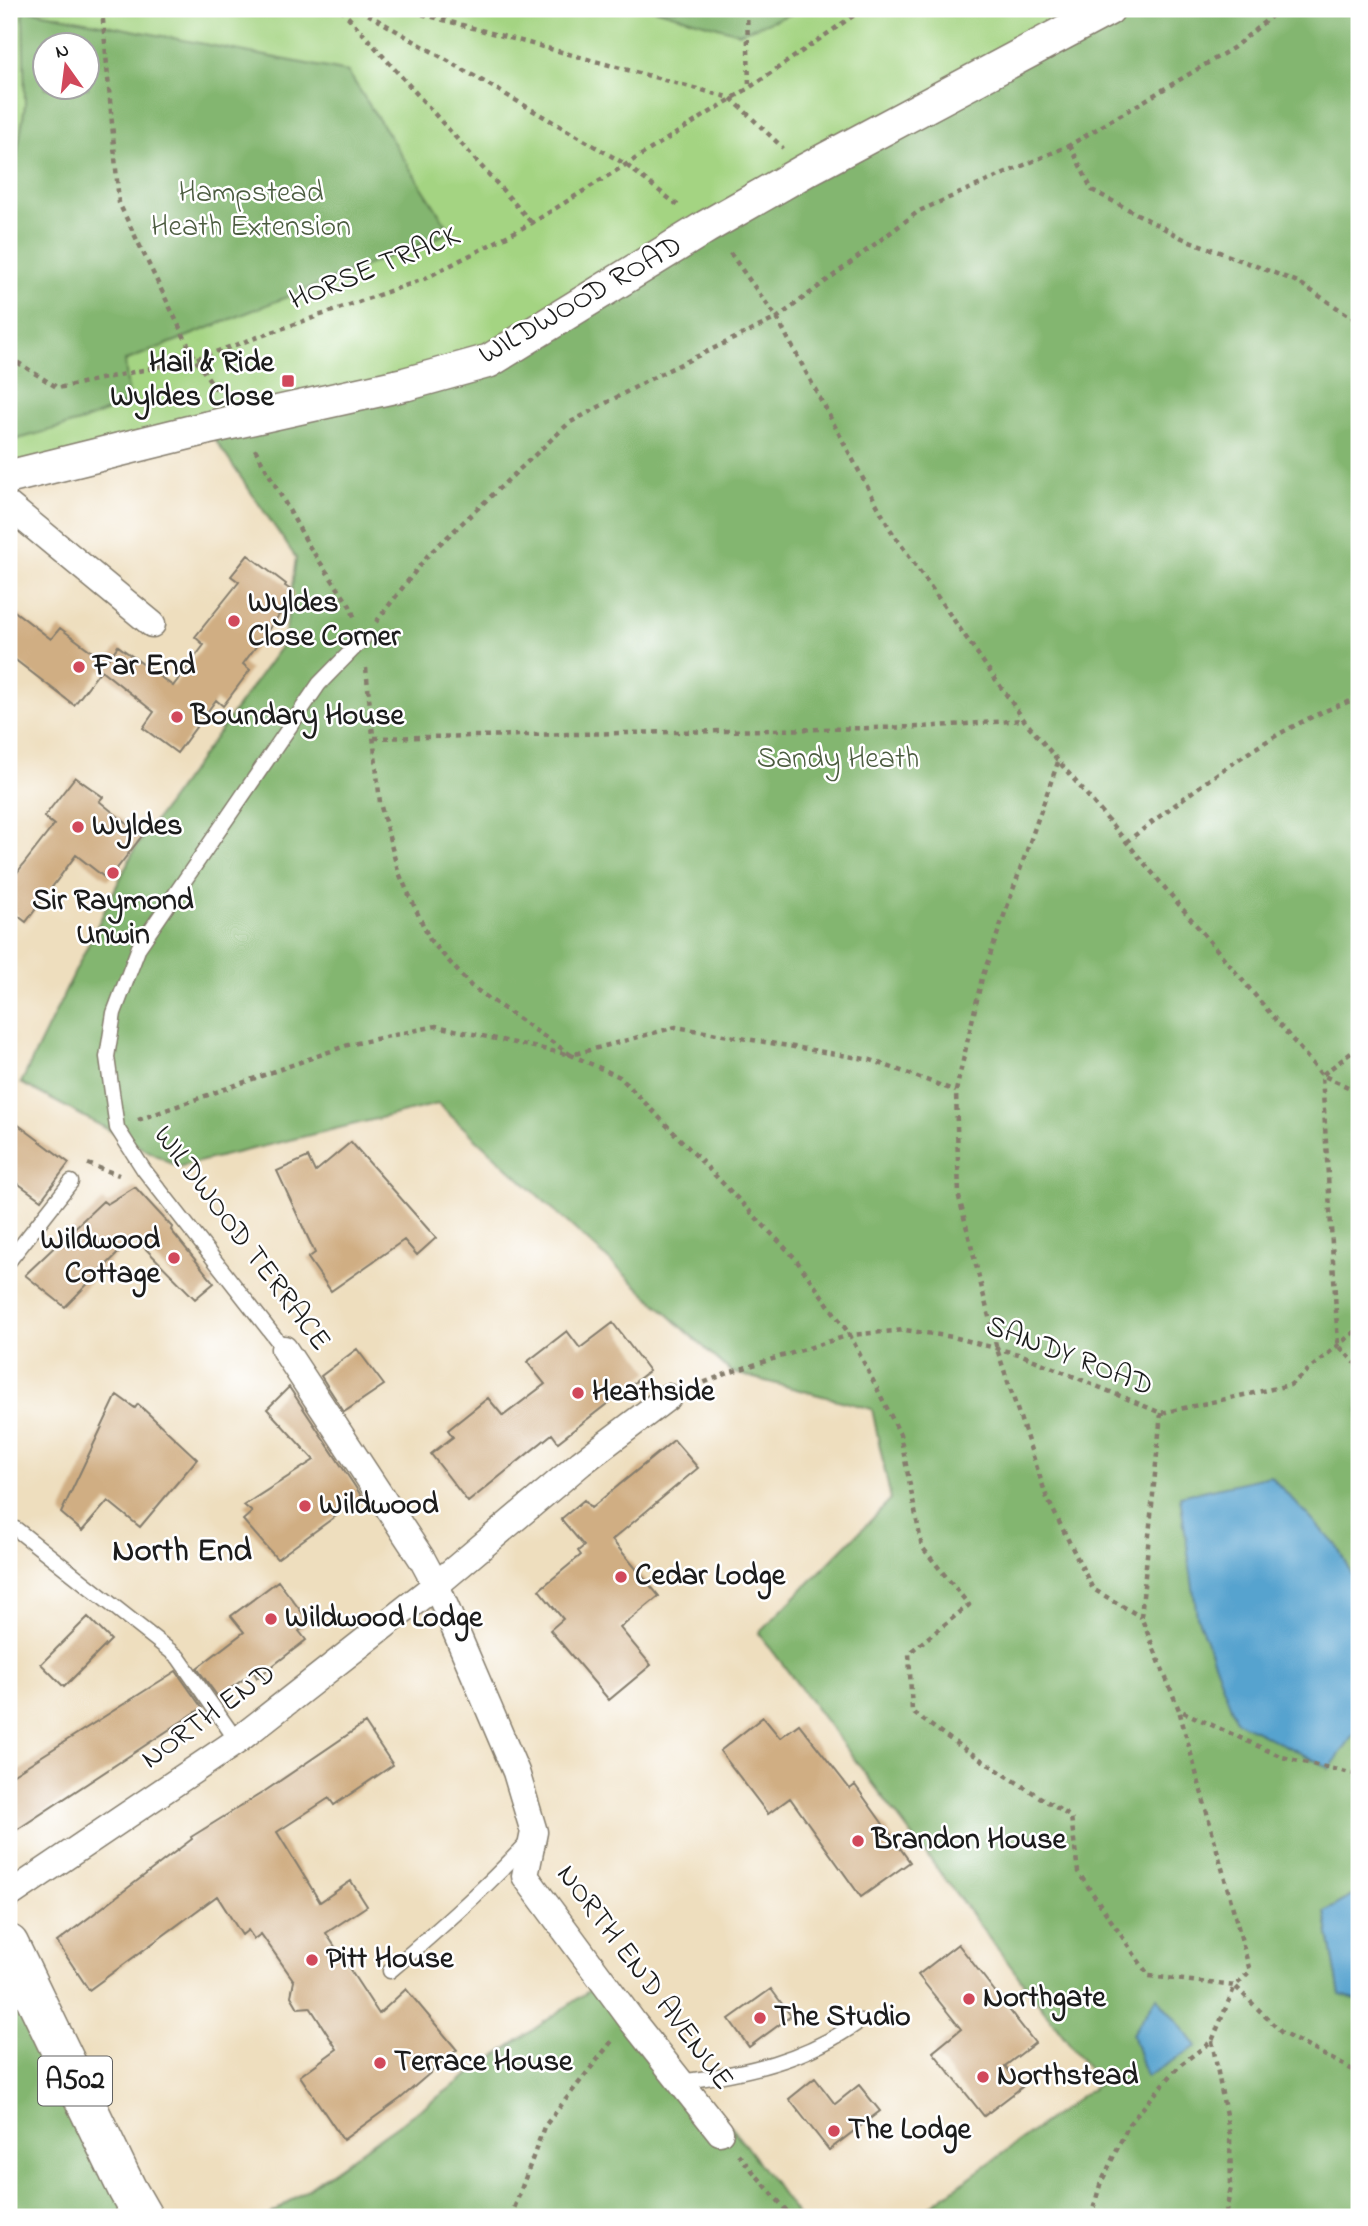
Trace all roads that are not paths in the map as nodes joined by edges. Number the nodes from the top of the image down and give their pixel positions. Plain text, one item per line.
1 (1108, 9) edge
2 (9, 477) edge
3 (9, 506) edge
4 (152, 624) dead end
5 (363, 639) road end
6 (71, 1182) dead end
7 (9, 1261) edge
8 (284, 1349) joint
9 (668, 1397) road end
10 (16, 1529) dead end
11 (436, 1585) junction
12 (237, 1741) junction
13 (534, 1836) junction
14 (9, 1895) edge
15 (9, 1944) edge
16 (390, 1971) dead end
17 (860, 2021) dead end
18 (680, 2081) junction
19 (720, 2132) road end
20 (143, 2217) edge

1 - 2 street, WILDWOOD ROAD
3 - 4 street
5 - 8 lane, WILDWOOD TERRACE
6 - 7 lane
8 - 11 street, WILDWOOD TERRACE
9 - 11 street, NORTH END
10 - 12 lane
11 - 12 street, NORTH END
11 - 13 street, NORTH END AVENUE
12 - 14 street, NORTH END
13 - 16 lane
13 - 18 street, NORTH END AVENUE
15 - 20 main road, A502
17 - 18 lane
18 - 19 street, NORTH END AVENUE

